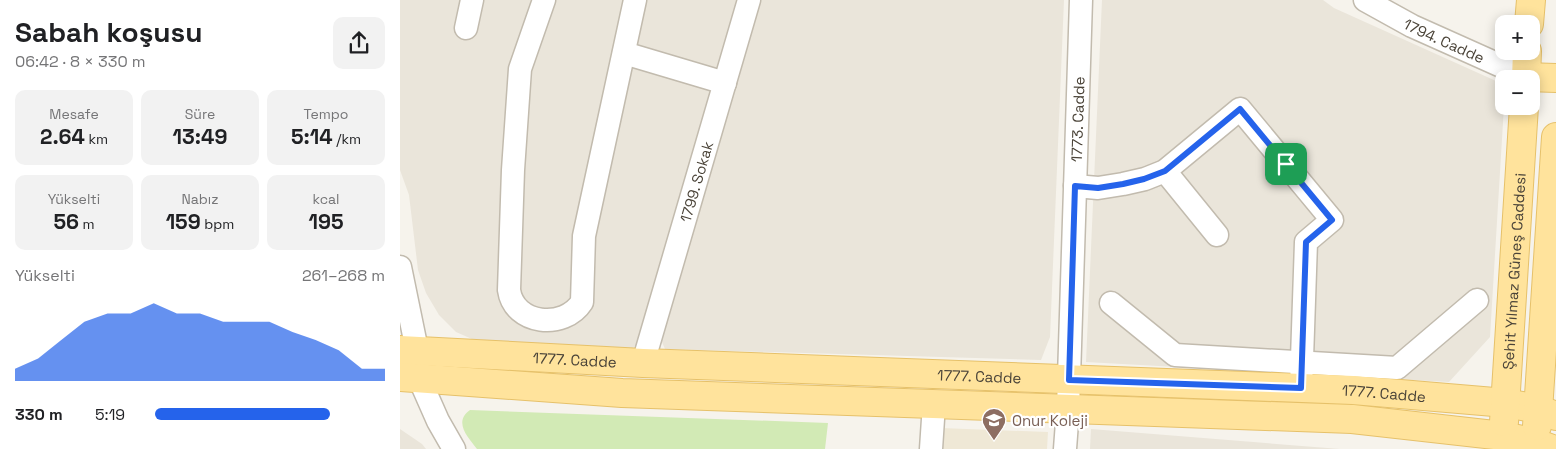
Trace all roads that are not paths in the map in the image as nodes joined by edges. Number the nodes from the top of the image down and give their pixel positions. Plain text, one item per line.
1 (472, 0) edge
2 (544, 0) edge
3 (635, 0) edge
4 (749, 0) edge
5 (1081, 0) edge
6 (1365, 0) edge
7 (1531, 0) edge
8 (1530, 15) edge
9 (466, 28) dead end
10 (624, 52) junction
11 (1526, 69) edge
12 (1556, 78) edge
13 (725, 83) junction
14 (1523, 115) edge
15 (1556, 137) edge
16 (1165, 171) junction
17 (1075, 186) junction
18 (1217, 235) dead end
19 (400, 267) edge
20 (1476, 300) dead end
21 (1111, 303) dead end
22 (409, 350) edge
23 (643, 363) junction
24 (1301, 375) junction
25 (410, 378) edge
26 (1069, 380) junction
27 (1506, 403) junction
28 (934, 404) junction
29 (1068, 409) junction
30 (1547, 413) edge
31 (1504, 442) edge
32 (1544, 446) edge
33 (454, 449) edge
34 (931, 449) edge
35 (1065, 449) edge

1 - 9 street
2 - 10 street
3 - 10 street
4 - 13 street, 1799. Sokak
5 - 17 street, 1773. Cadde
6 - 11 street, 1794. Cadde
7 - 8 main road
10 - 13 street
11 - 12 main road
13 - 23 street, 1799. Sokak
14 - 27 main road, Şehit Yılmaz Güneş Caddesi
15 - 30 main road
16 - 17 street
16 - 18 street
16 - 24 street
17 - 26 street, 1773. Cadde
19 - 22 street
20 - 24 street
21 - 24 street
22 - 23 main road, 1777. Cadde
22 - 25 main road
23 - 26 main road, 1777. Cadde
24 - 26 main road, 1777. Cadde
24 - 27 main road, 1777. Cadde
25 - 28 main road, 1777. Cadde
25 - 33 street
26 - 29 street, 1773. Cadde
27 - 30 main road, 1777. Cadde
27 - 31 main road, Şehit Yılmaz Güneş Caddesi
28 - 29 main road, 1777. Cadde
28 - 34 street
29 - 31 main road, 1777. Cadde
29 - 35 street, 1773. Cadde
30 - 32 main road
31 - 32 main road, 1777. Cadde

